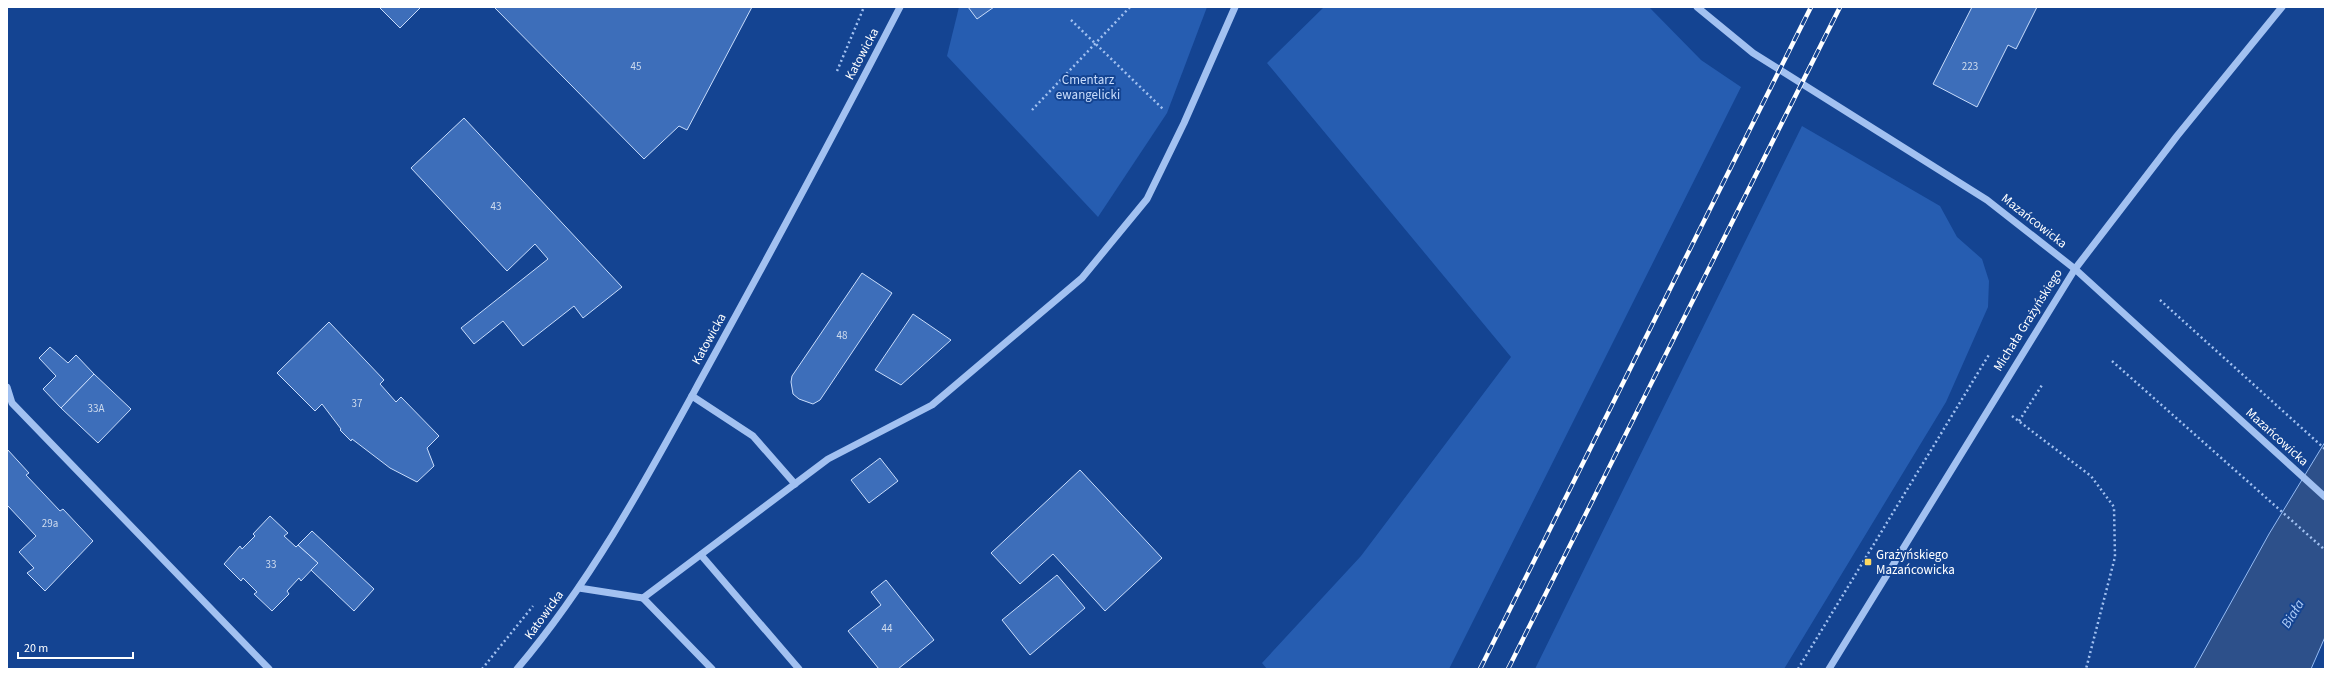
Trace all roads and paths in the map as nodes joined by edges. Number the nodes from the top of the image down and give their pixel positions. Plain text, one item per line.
1 (864, 7) edge
2 (900, 7) edge
3 (1130, 7) edge
4 (1235, 7) edge
5 (1696, 7) edge
6 (2282, 7) edge
7 (1071, 20) dead end
8 (1095, 43) junction
9 (835, 74) dead end
10 (1032, 110) dead end
11 (1184, 123) junction
12 (2075, 269) junction
13 (2160, 300) dead end
14 (1990, 353) dead end
15 (2112, 361) dead end
16 (2042, 385) dead end
17 (7, 387) edge
18 (692, 396) junction
19 (1992, 401) junction
20 (2019, 422) junction
21 (2325, 449) edge
22 (794, 484) junction
23 (2325, 496) edge
24 (2325, 550) edge
25 (701, 555) junction
26 (579, 588) junction
27 (643, 598) junction
28 (535, 604) dead end
29 (269, 669) edge
30 (482, 669) edge
31 (517, 669) edge
32 (712, 669) edge
33 (799, 669) edge
34 (1798, 669) edge
35 (1829, 669) edge
36 (2086, 669) edge

1 - 9 path
2 - 18 street, Katowicka
3 - 8 path
4 - 11 street
5 - 12 street, Mazańcowicka
6 - 12 street, Michała Grażyńskiego
7 - 8 path
8 - 10 path
8 - 11 path
11 - 22 street
12 - 19 street, Michała Grażyńskiego
12 - 23 street, Mazańcowicka
13 - 21 path
14 - 34 path
15 - 24 path
16 - 20 path
17 - 29 street
18 - 22 street
18 - 26 street, Katowicka
19 - 20 path
19 - 35 street, Michała Grażyńskiego
20 - 36 path
22 - 25 street
25 - 27 street
25 - 33 street
26 - 27 street
26 - 31 street, Katowicka
27 - 32 street
28 - 30 path

